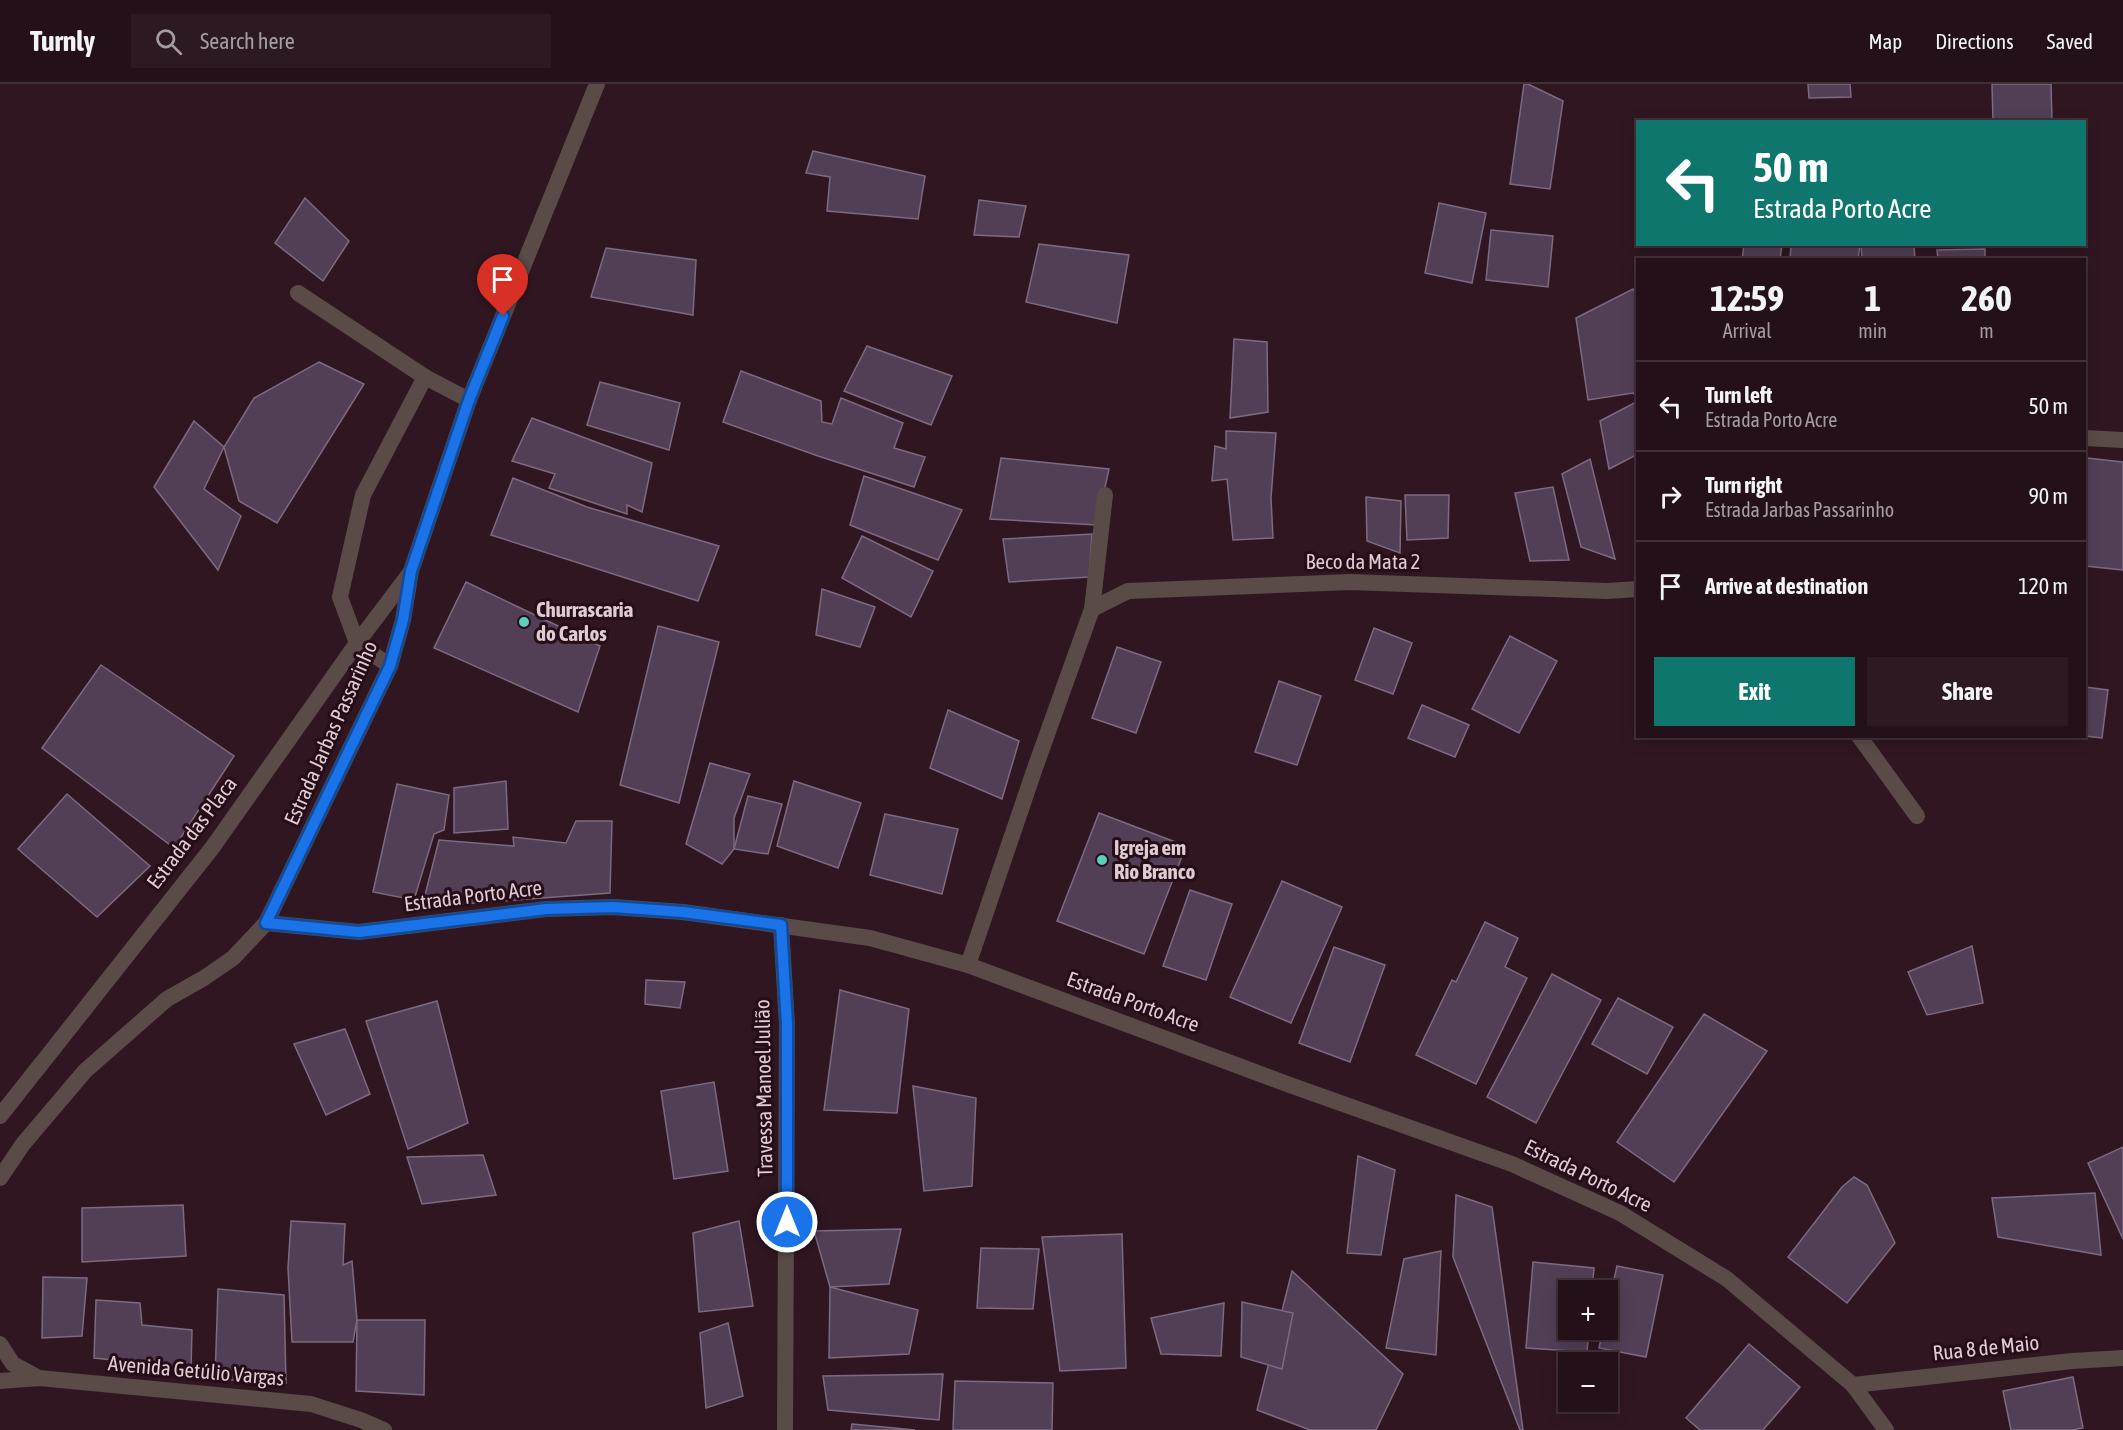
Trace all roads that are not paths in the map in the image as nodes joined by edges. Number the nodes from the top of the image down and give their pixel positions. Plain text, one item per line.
1 (597, 84) edge
2 (298, 293) dead end
3 (425, 377) junction
4 (469, 400) junction
5 (2086, 438) edge
6 (2123, 440) edge
7 (1105, 495) dead end
8 (411, 571) junction
9 (1636, 589) edge
10 (1092, 609) junction
11 (357, 643) junction
12 (390, 666) junction
13 (1860, 738) edge
14 (1917, 816) dead end
15 (266, 923) junction
16 (781, 925) junction
17 (968, 965) junction
18 (0, 1116) edge
19 (0, 1178) edge
20 (0, 1344) edge
21 (2123, 1358) edge
22 (39, 1378) junction
23 (0, 1381) edge
24 (1853, 1385) junction
25 (384, 1430) edge
26 (785, 1430) edge
27 (1886, 1430) edge

1 - 4 street, Estrada Jarbas Passarinho
2 - 3 street
3 - 4 street
3 - 11 street
4 - 8 street, Estrada Jarbas Passarinho
5 - 6 street
7 - 10 street
8 - 11 street, Estrada das Placa
8 - 12 street, Estrada Jarbas Passarinho
9 - 10 street, Beco da Mata 2
10 - 17 street
11 - 12 street
11 - 18 street, Estrada das Placa
12 - 15 street, Estrada Jarbas Passarinho
13 - 14 street
15 - 16 street, Estrada Porto Acre
15 - 19 street
16 - 17 street, Estrada Porto Acre
16 - 26 street, Travessa Manoel Julião
17 - 24 street, Estrada Porto Acre
20 - 22 street
21 - 24 street, Rua 8 de Maio
22 - 23 street, Avenida Getúlio Vargas
22 - 25 street, Avenida Getúlio Vargas
24 - 27 street, Estrada Porto Acre

